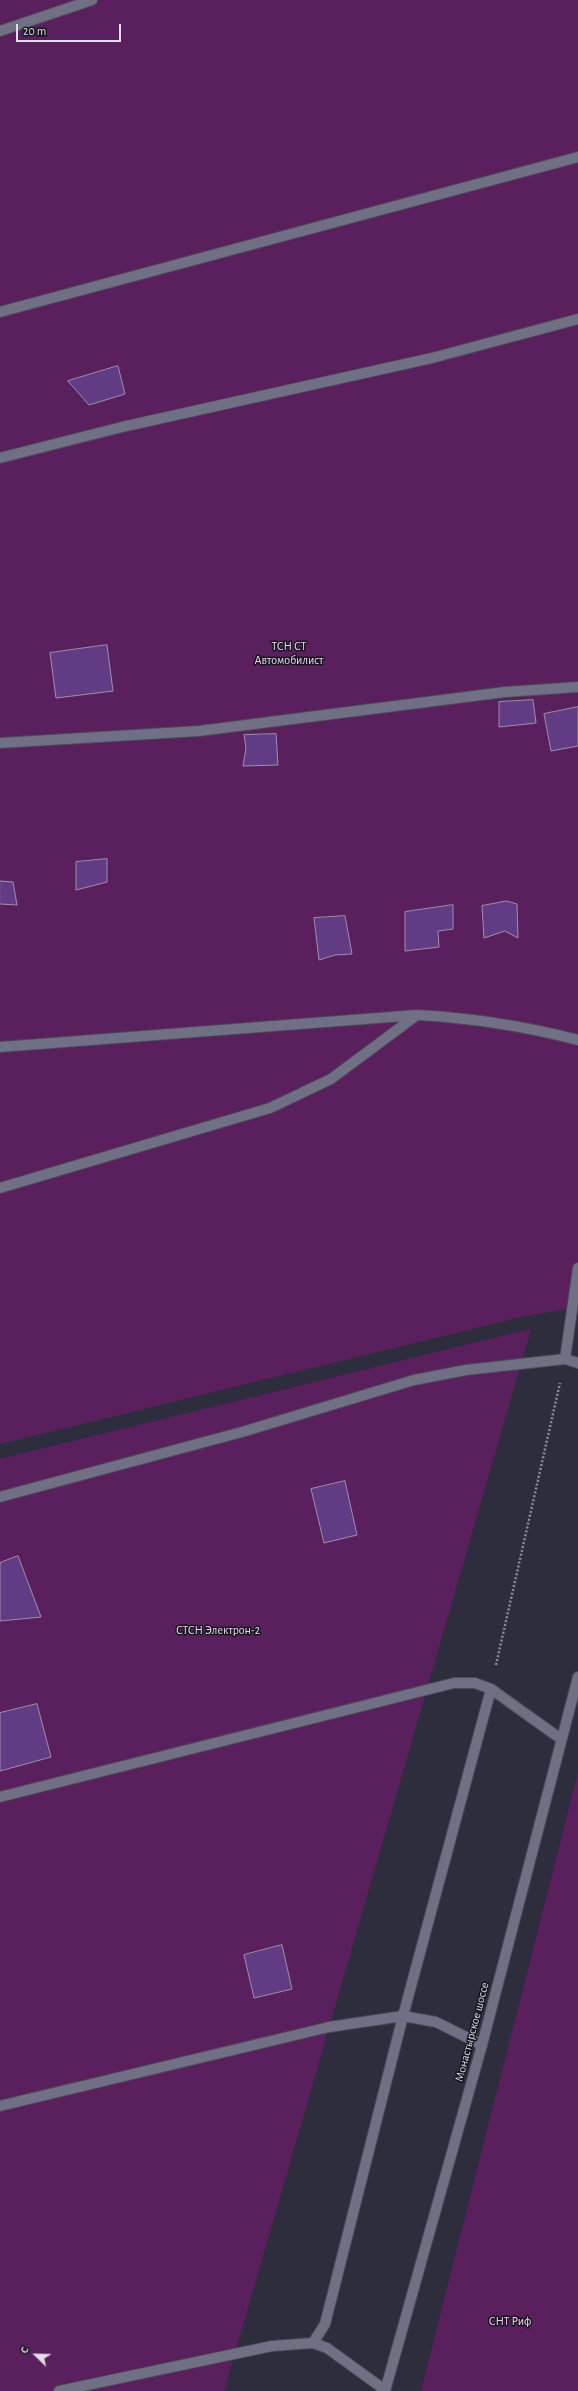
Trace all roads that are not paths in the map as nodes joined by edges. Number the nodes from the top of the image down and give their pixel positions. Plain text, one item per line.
1 (92, 0) edge
2 (0, 31) edge
3 (578, 157) edge
4 (0, 312) edge
5 (578, 319) edge
6 (0, 458) edge
7 (578, 687) edge
8 (0, 744) edge
9 (417, 1014) junction
10 (578, 1040) edge
11 (0, 1047) edge
12 (0, 1188) edge
13 (578, 1268) edge
14 (565, 1359) junction
15 (578, 1363) edge
16 (0, 1497) edge
17 (578, 1677) edge
18 (491, 1689) junction
19 (561, 1739) junction
20 (0, 1797) edge
21 (403, 2016) junction
22 (482, 2045) junction
23 (0, 2106) edge
24 (313, 2343) junction
25 (59, 2391) edge
26 (385, 2391) edge

1 - 2 street
3 - 4 street
5 - 6 street
7 - 8 street
9 - 10 street
9 - 11 street
9 - 12 street
13 - 14 street
14 - 15 street
14 - 16 street
17 - 19 street, Монастырское шоссе
18 - 19 street
18 - 20 street
18 - 21 street
19 - 22 street, Монастырское шоссе
21 - 22 street
21 - 23 street
21 - 24 street
22 - 26 street, Монастырское шоссе
24 - 25 street
24 - 26 street

